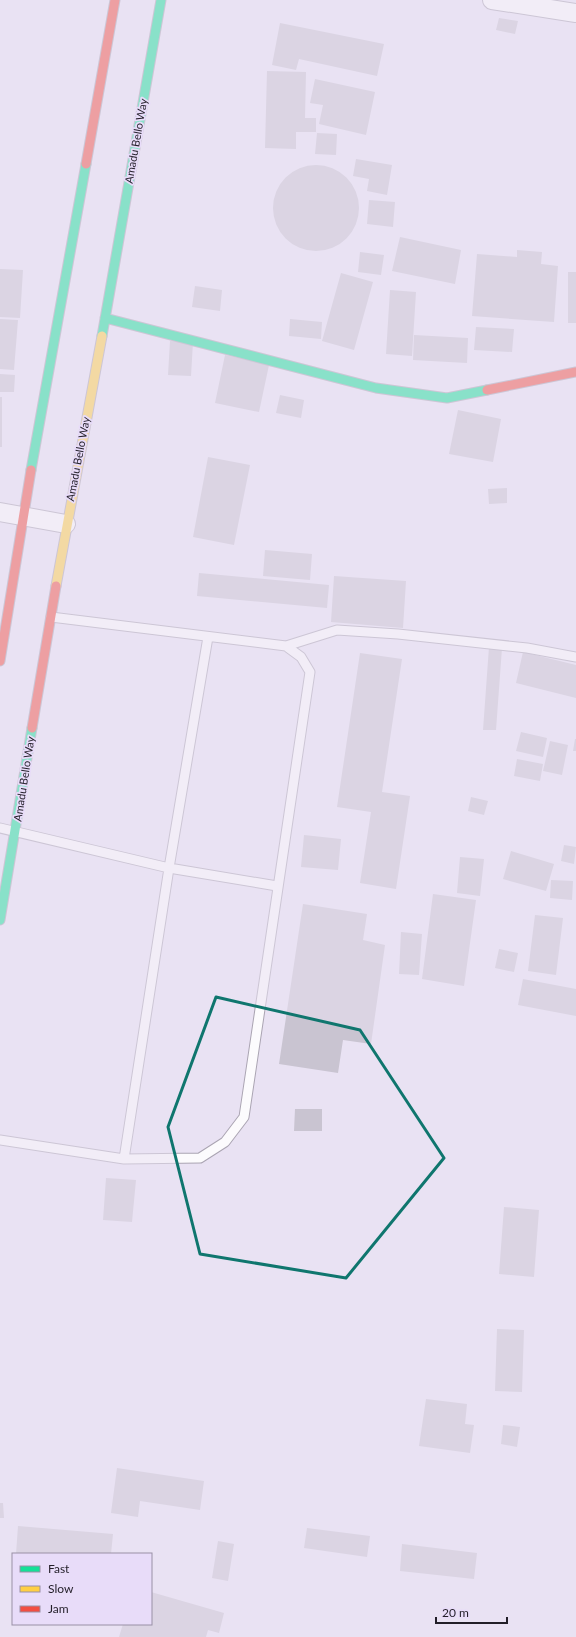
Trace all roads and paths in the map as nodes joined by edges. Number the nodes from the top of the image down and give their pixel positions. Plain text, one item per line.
1 (115, 0) edge
2 (161, 0) edge
3 (492, 0) edge
4 (576, 13) edge
5 (105, 318) junction
6 (576, 372) edge
7 (0, 512) edge
8 (23, 516) junction
9 (66, 524) junction
10 (51, 617) junction
11 (208, 637) junction
12 (286, 646) junction
13 (576, 656) edge
14 (0, 661) edge
15 (0, 828) edge
16 (15, 832) junction
17 (169, 868) junction
18 (277, 886) junction
19 (0, 920) edge
20 (0, 1140) edge
21 (124, 1159) junction

1 - 8 main road
2 - 5 main road, Amadu Bello Way
3 - 4 street
5 - 6 main road
5 - 9 main road, Amadu Bello Way
7 - 8 street
8 - 9 street
8 - 14 main road
9 - 10 main road, Amadu Bello Way
10 - 11 lane
10 - 16 main road, Amadu Bello Way
11 - 12 lane
11 - 17 lane
12 - 13 lane
12 - 18 lane
15 - 16 lane
16 - 17 lane
16 - 19 main road, Amadu Bello Way
17 - 18 lane
17 - 21 lane
18 - 21 lane
20 - 21 lane

